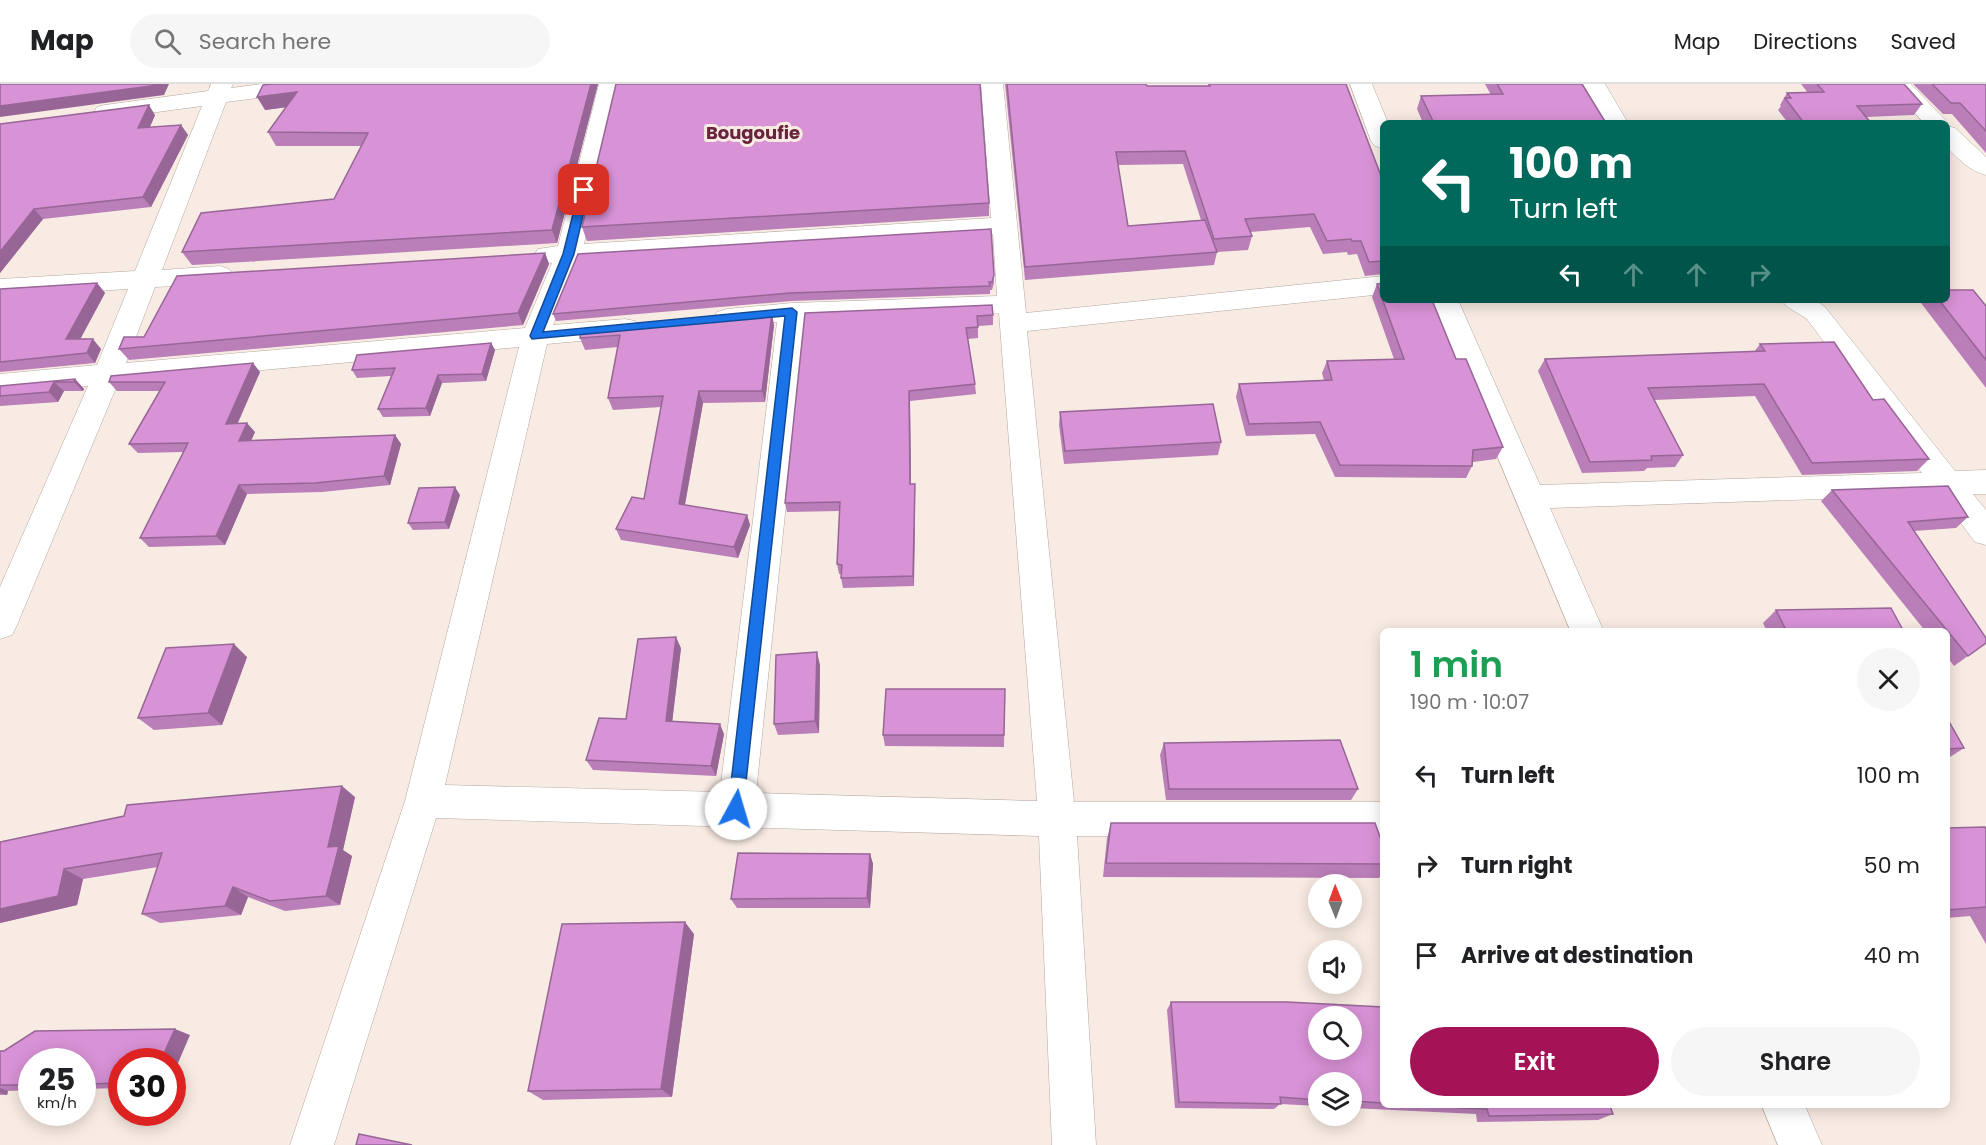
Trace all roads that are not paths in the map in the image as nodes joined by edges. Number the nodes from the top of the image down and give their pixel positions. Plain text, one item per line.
1 (312, 84) edge
2 (610, 84) edge
3 (992, 84) edge
4 (1361, 84) edge
5 (1594, 84) edge
6 (1899, 84) edge
7 (219, 91) edge
8 (80, 116) edge
9 (1615, 120) edge
10 (1934, 120) edge
11 (1380, 133) edge
12 (1950, 136) edge
13 (1986, 168) edge
14 (1005, 225) junction
15 (569, 254) junction
16 (522, 256) edge
17 (239, 274) edge
18 (145, 279) junction
19 (1380, 285) edge
20 (0, 288) edge
21 (1446, 303) edge
22 (1801, 303) edge
23 (792, 312) junction
24 (1013, 314) junction
25 (698, 321) edge
26 (652, 325) edge
27 (536, 336) junction
28 (108, 375) junction
29 (0, 384) edge
30 (1986, 482) edge
31 (1949, 484) junction
32 (1531, 497) junction
33 (1986, 533) edge
34 (0, 626) edge
35 (1586, 628) edge
36 (423, 801) junction
37 (736, 809) junction
38 (1057, 819) junction
39 (1380, 819) edge
40 (1785, 1108) edge
41 (312, 1145) edge
42 (1074, 1145) edge
43 (1800, 1145) edge

1 - 7 street
2 - 15 street
3 - 14 street
4 - 11 street
5 - 9 street
6 - 10 street
7 - 8 street
7 - 18 street
12 - 13 street
14 - 15 street
14 - 24 street
15 - 16 street
15 - 27 street
17 - 18 street
18 - 20 street
18 - 28 street
19 - 24 street
21 - 32 street
22 - 31 street
23 - 24 street
23 - 25 street
23 - 37 street
24 - 38 street
26 - 27 street
27 - 28 street
27 - 36 street
28 - 29 street
28 - 34 street
30 - 31 street
31 - 32 street
31 - 33 street
32 - 35 street
36 - 37 street
36 - 41 street
37 - 38 street
38 - 39 street
38 - 42 street
40 - 43 street

